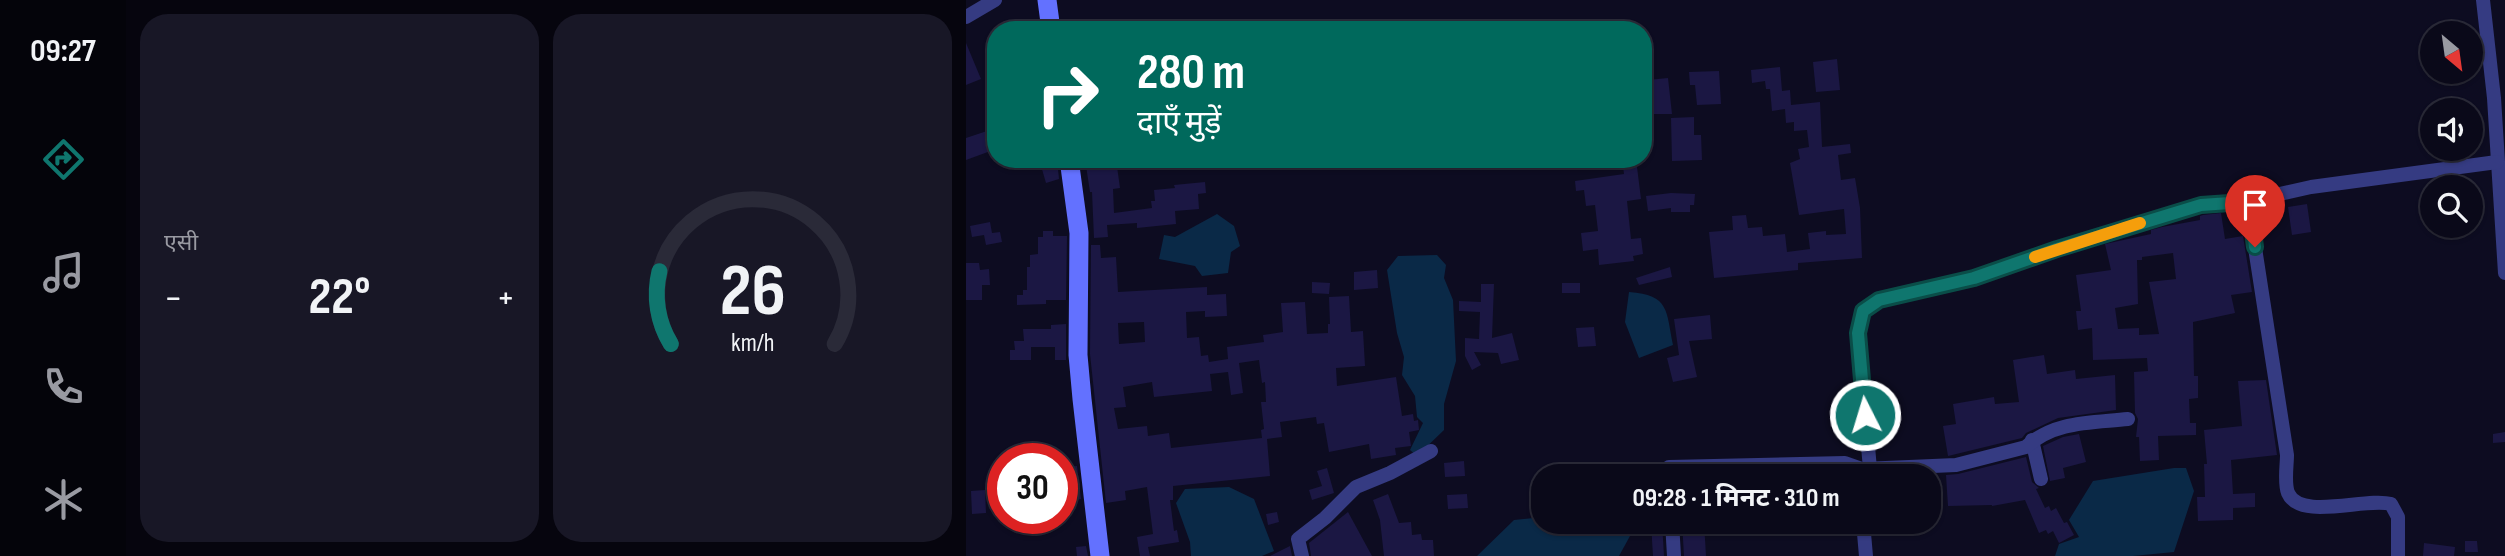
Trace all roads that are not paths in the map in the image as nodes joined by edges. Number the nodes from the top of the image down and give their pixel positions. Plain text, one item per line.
1 (995, 0) edge
2 (1046, 0) edge
3 (2483, 0) edge
4 (966, 17) edge
5 (1050, 21) edge
6 (2497, 162) junction
7 (1070, 168) edge
8 (2244, 202) junction
9 (2505, 273) edge
10 (2128, 419) dead end
11 (2032, 440) junction
12 (1431, 451) dead end
13 (1801, 464) edge
14 (1847, 464) edge
15 (1864, 464) edge
16 (1941, 466) edge
17 (2041, 479) dead end
18 (1673, 534) edge
19 (1864, 534) edge
20 (1099, 556) edge
21 (1302, 556) edge
22 (1674, 556) edge
23 (1866, 556) edge
24 (2398, 556) edge

1 - 4 street
2 - 5 street
3 - 6 street
6 - 8 street
6 - 9 street
7 - 20 street
8 - 15 street
8 - 24 street
10 - 11 street
11 - 16 street
11 - 17 street
12 - 21 street
13 - 14 street
18 - 22 street
19 - 23 street

